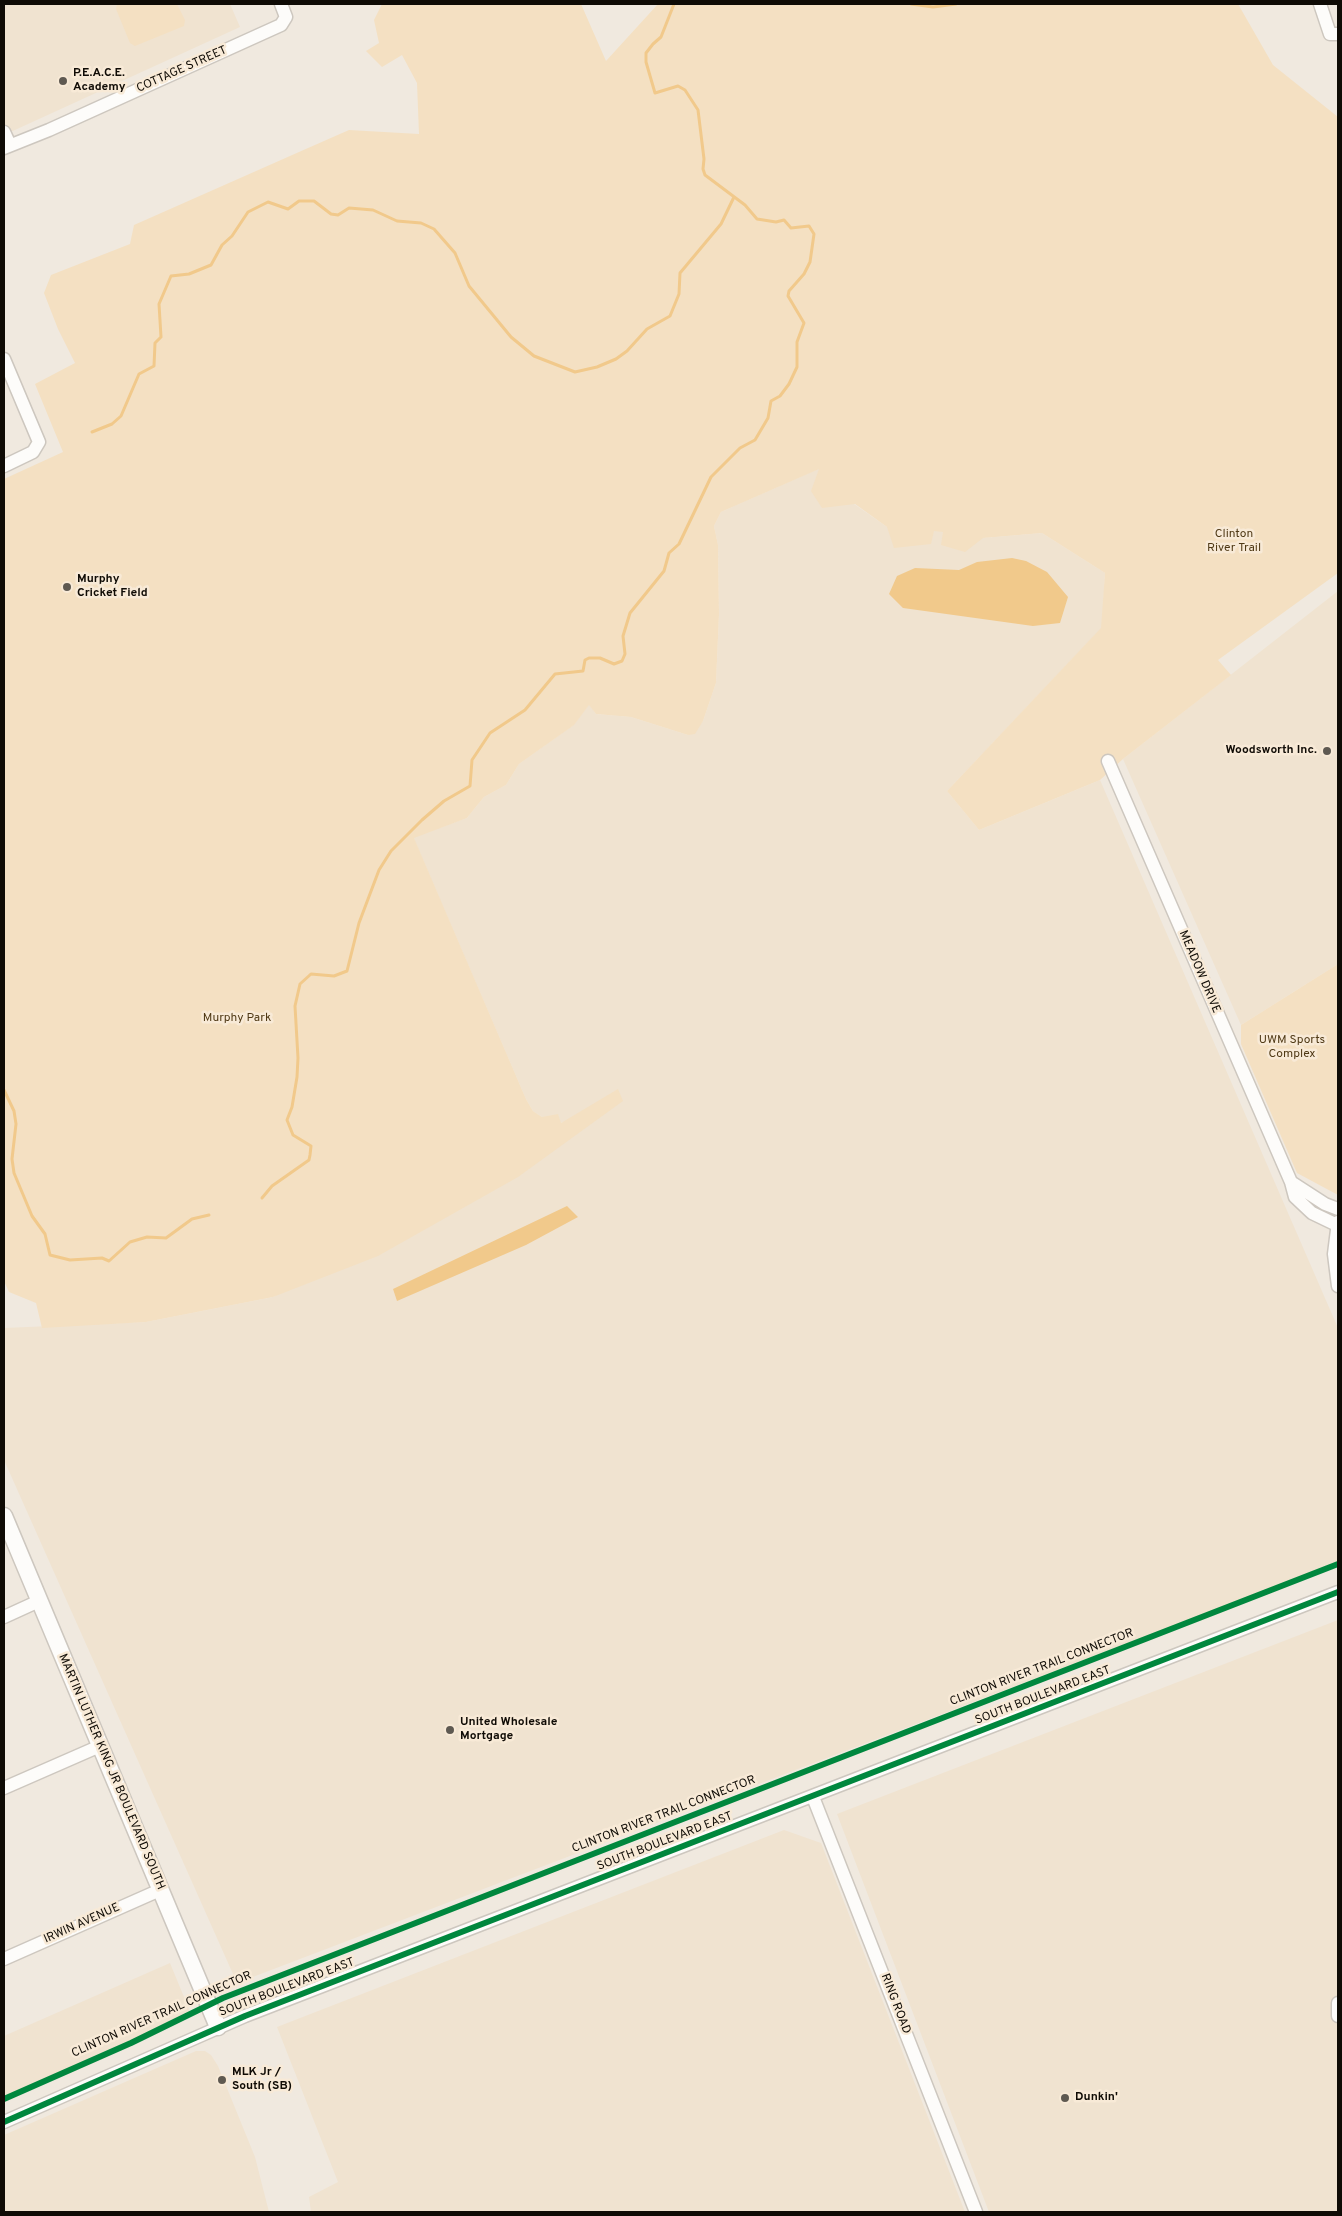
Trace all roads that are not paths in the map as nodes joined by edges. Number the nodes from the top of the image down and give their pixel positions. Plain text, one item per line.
1 (281, 4) edge
2 (1320, 4) edge
3 (1334, 34) edge
4 (4, 132) edge
5 (7, 146) edge
6 (4, 359) edge
7 (4, 466) edge
8 (1108, 761) dead end
9 (1291, 1182) junction
10 (1338, 1209) edge
11 (1338, 1224) edge
12 (1338, 1286) edge
13 (4, 1516) edge
14 (1338, 1592) edge
15 (39, 1601) junction
16 (4, 1617) edge
17 (100, 1746) junction
18 (4, 1788) edge
19 (813, 1797) junction
20 (160, 1890) junction
21 (4, 1959) edge
22 (1338, 2003) edge
23 (1338, 2016) edge
24 (218, 2027) junction
25 (4, 2122) edge
26 (976, 2212) edge

1 - 5 street, COTTAGE STREET
2 - 3 street
4 - 5 street
6 - 7 street
8 - 9 street, MEADOW DRIVE
9 - 10 street
9 - 11 street, MEADOW DRIVE
11 - 12 street
13 - 15 main road, MARTIN LUTHER KING JR BOULEVARD SOUTH
14 - 19 street, SOUTH BOULEVARD EAST
15 - 16 street
15 - 17 main road, MARTIN LUTHER KING JR BOULEVARD SOUTH
17 - 18 street
17 - 20 main road, MARTIN LUTHER KING JR BOULEVARD SOUTH
19 - 24 street, SOUTH BOULEVARD EAST
19 - 26 street, RING ROAD
20 - 21 street, IRWIN AVENUE
20 - 24 main road, MARTIN LUTHER KING JR BOULEVARD SOUTH
22 - 23 street
24 - 25 street, SOUTH BOULEVARD EAST

